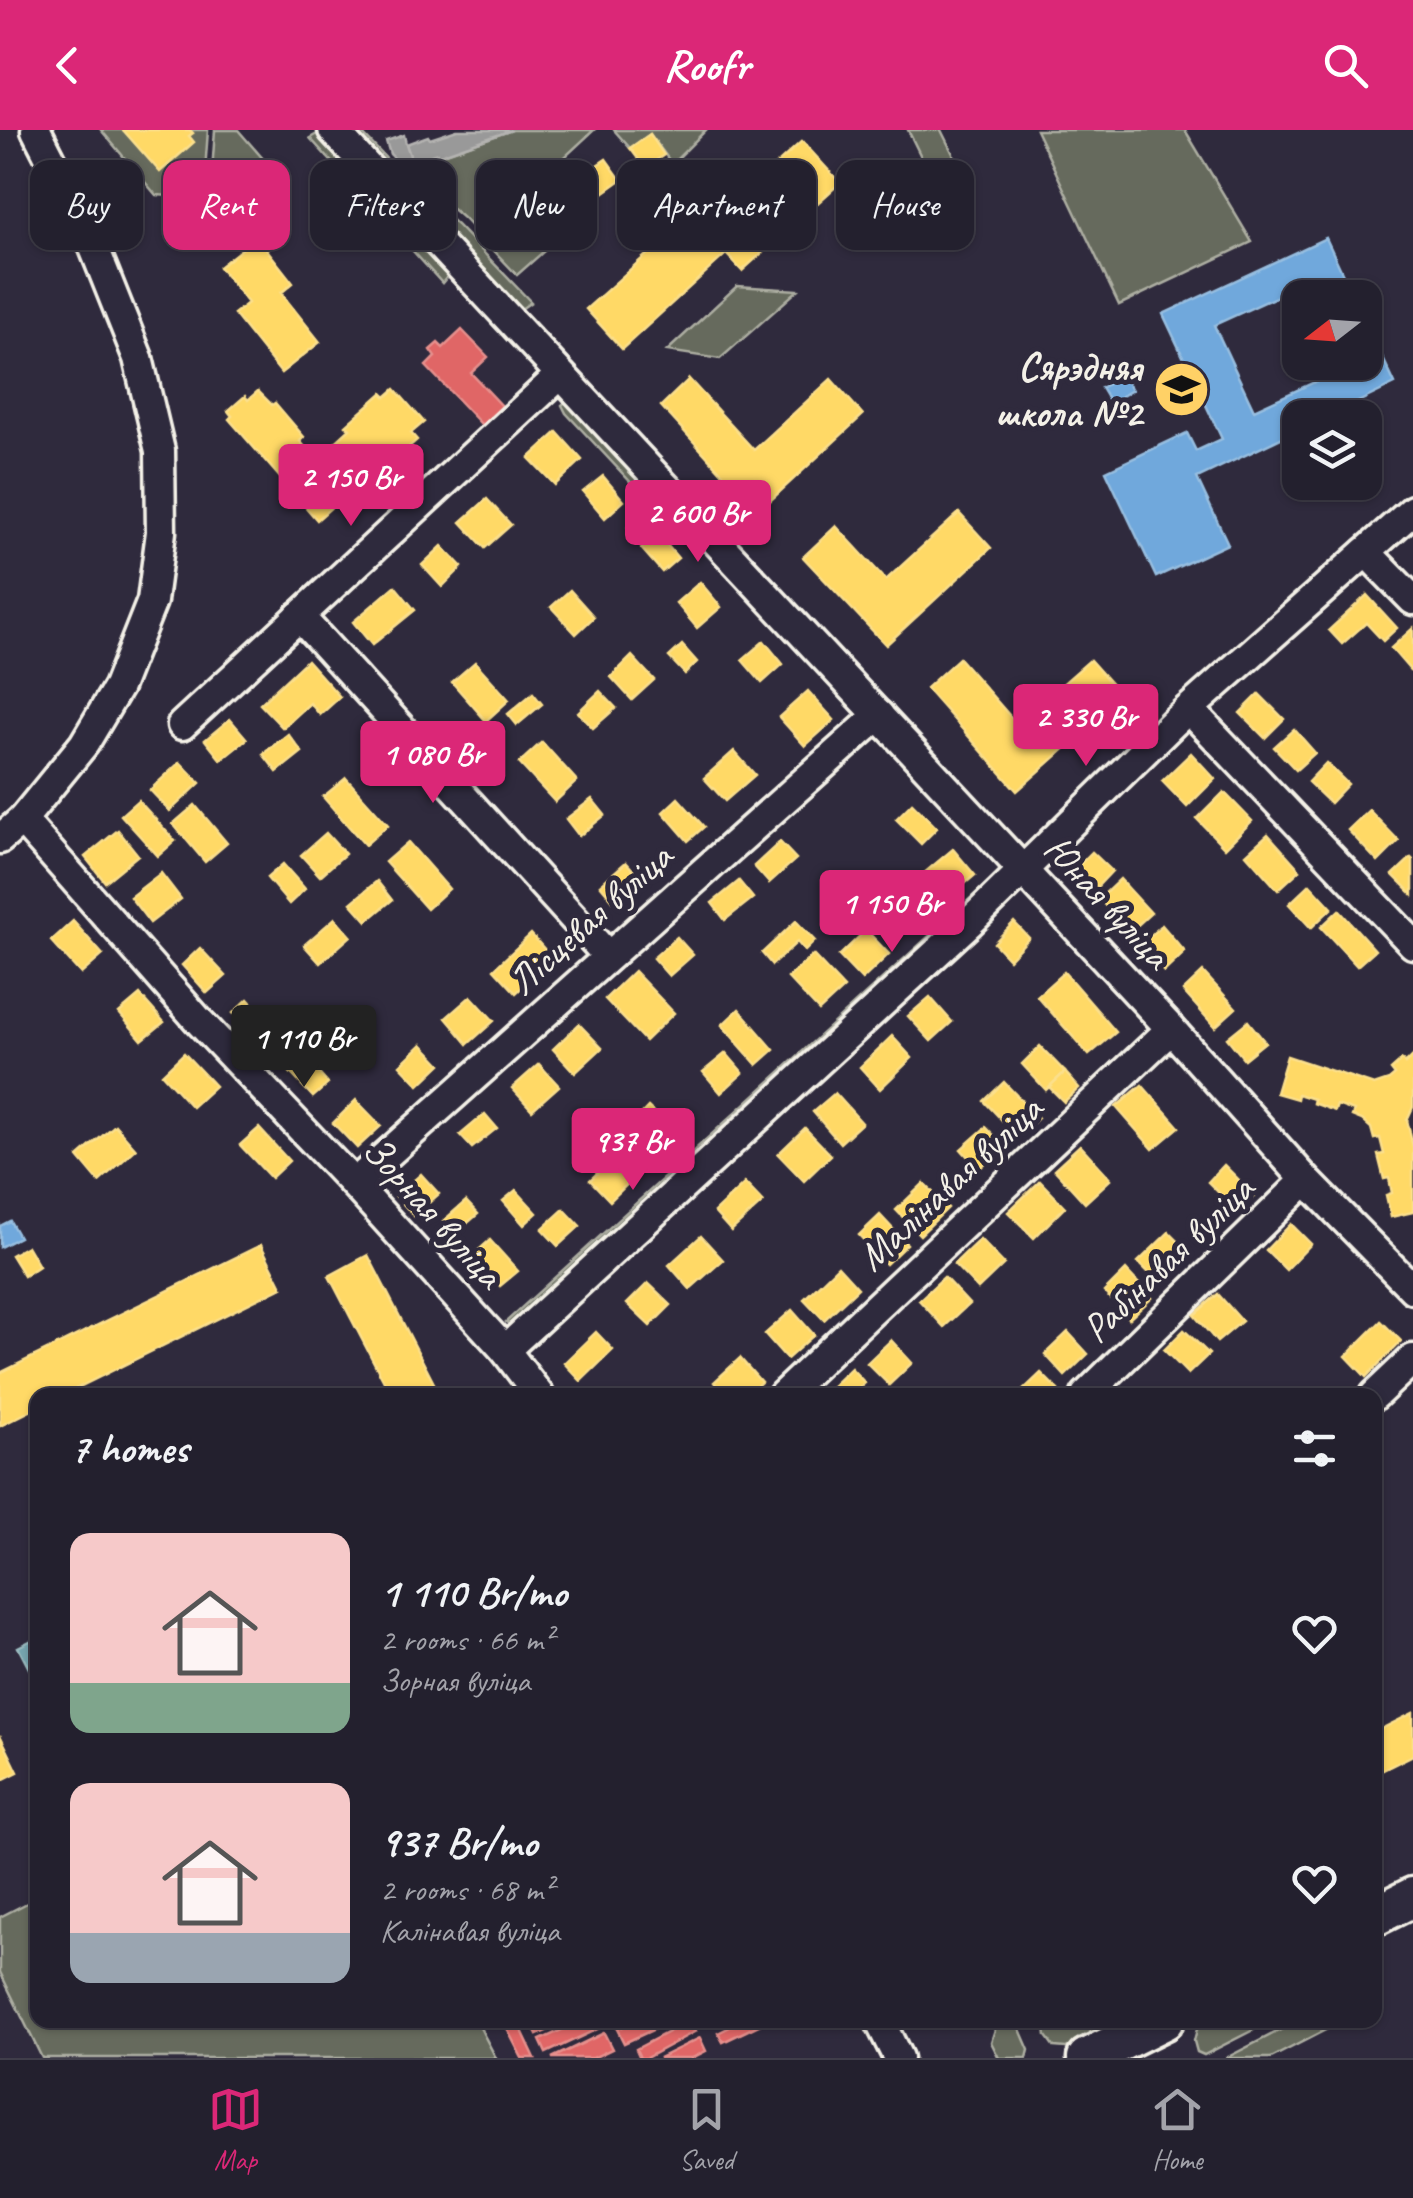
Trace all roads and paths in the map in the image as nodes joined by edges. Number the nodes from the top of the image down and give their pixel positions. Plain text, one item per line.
1 (36, 130) edge
2 (333, 130) edge
3 (560, 375) junction
4 (1413, 510) edge
5 (1366, 552) junction
6 (1413, 600) edge
7 (299, 616) junction
8 (1189, 709) junction
9 (879, 715) junction
10 (182, 725) dead end
11 (22, 820) junction
12 (0, 839) edge
13 (1024, 872) junction
14 (1413, 944) edge
15 (608, 956) junction
16 (1171, 1030) junction
17 (1306, 1180) junction
18 (354, 1184) junction
19 (1413, 1289) edge
20 (504, 1350) junction
21 (1413, 1359) edge
22 (534, 1388) edge
23 (790, 1388) edge
24 (1093, 1388) edge
25 (1382, 1388) edge
26 (1413, 1897) edge
27 (1382, 1912) edge
28 (883, 2028) edge
29 (1148, 2028) edge
30 (898, 2058) edge
31 (1088, 2058) edge

1 - 11 street
2 - 3 street, Юная вуліца
3 - 7 street
3 - 9 street, Юная вуліца
4 - 5 street
5 - 6 street
5 - 8 street
7 - 10 street
7 - 15 street
8 - 13 street
8 - 14 street
9 - 13 street, Юная вуліца
9 - 15 street, Лісцевая вуліца
11 - 12 street
11 - 18 street, Зорная вуліца
13 - 16 street, Юная вуліца
13 - 20 street
15 - 18 street, Лісцевая вуліца
16 - 17 street, Юная вуліца
16 - 23 street, Малінавая вуліца
17 - 19 street, Юная вуліца
17 - 24 street, Рабінавая вуліца
18 - 20 street, Зорная вуліца
20 - 22 street, Зорная вуліца
21 - 25 street
26 - 27 main road
28 - 30 street
29 - 31 main road

